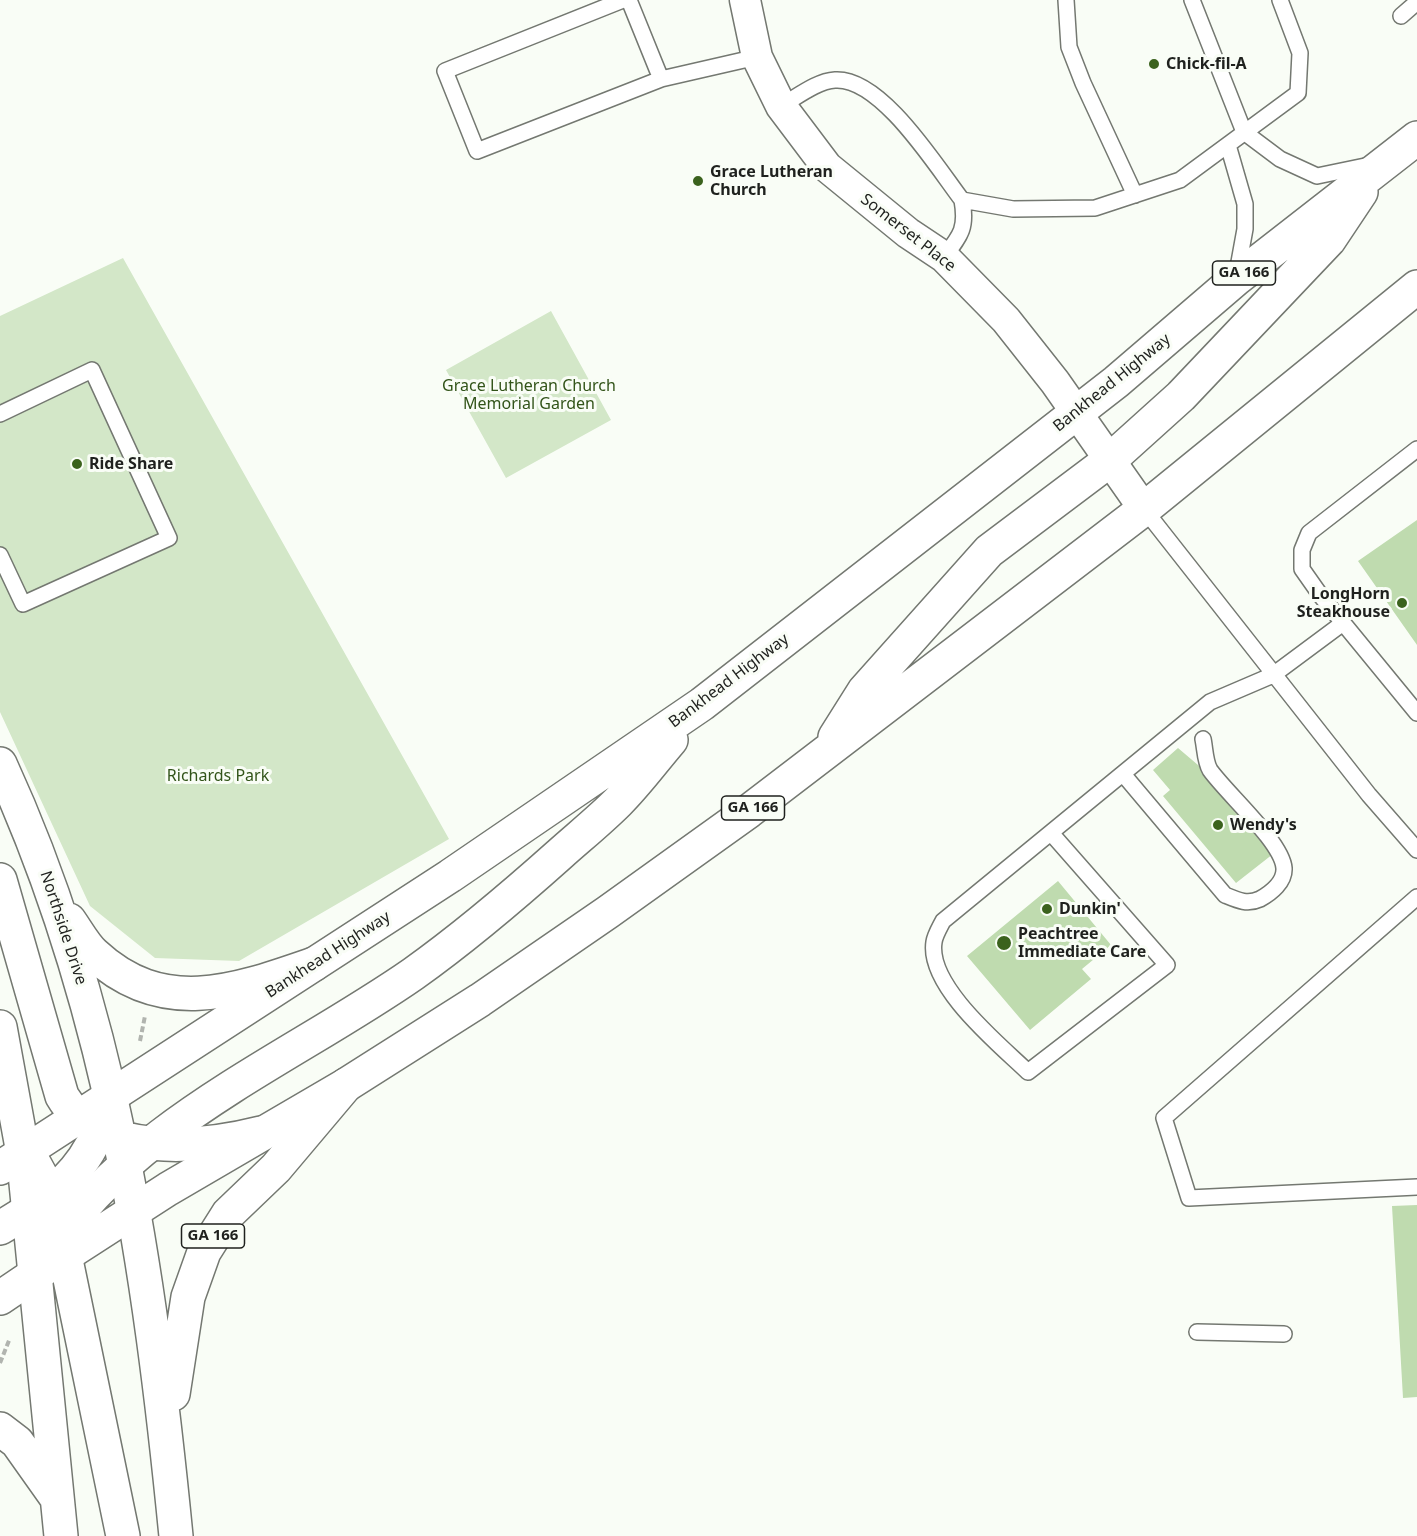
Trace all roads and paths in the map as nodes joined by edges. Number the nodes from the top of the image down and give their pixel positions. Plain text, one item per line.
1 (623, 0) edge
2 (629, 0) edge
3 (745, 0) edge
4 (1066, 0) edge
5 (1192, 0) edge
6 (1280, 0) edge
7 (1417, 2) edge
8 (1401, 16) dead end
9 (758, 57) junction
10 (661, 79) junction
11 (781, 106) junction
12 (1244, 132) junction
13 (1417, 138) edge
14 (1228, 145) junction
15 (1382, 165) junction
16 (1135, 195) junction
17 (962, 200) junction
18 (944, 257) junction
19 (1236, 279) junction
20 (1417, 287) edge
21 (0, 414) edge
22 (1076, 414) junction
23 (1417, 449) edge
24 (1110, 460) junction
25 (1144, 509) junction
26 (0, 555) edge
27 (1343, 623) junction
28 (1274, 675) junction
29 (702, 704) junction
30 (1417, 713) edge
31 (1203, 739) dead end
32 (825, 754) junction
33 (0, 765) edge
34 (1123, 774) junction
35 (1052, 832) junction
36 (1417, 850) edge
37 (0, 880) edge
38 (1417, 897) edge
39 (54, 898) junction
40 (314, 964) junction
41 (147, 1008) dead end
42 (2, 1047) edge
43 (138, 1051) dead end
44 (346, 1085) junction
45 (110, 1097) junction
46 (261, 1133) junction
47 (106, 1138) junction
48 (155, 1143) junction
49 (11, 1161) edge
50 (1417, 1187) edge
51 (39, 1204) junction
52 (135, 1212) junction
53 (0, 1228) edge
54 (62, 1246) junction
55 (37, 1273) junction
56 (0, 1298) edge
57 (1197, 1332) dead end
58 (1284, 1334) dead end
59 (0, 1429) edge
60 (166, 1431) junction
61 (57, 1499) junction
62 (61, 1536) edge
63 (123, 1536) edge
64 (176, 1536) edge

1 - 10 lane
2 - 10 lane
3 - 9 street, Somerset Place
4 - 16 lane
5 - 12 lane
6 - 12 lane
7 - 8 lane
9 - 10 lane
9 - 11 street, Somerset Place
11 - 17 lane
11 - 18 street, Somerset Place
12 - 14 lane
12 - 15 lane
13 - 15 main road, Bankhead Highway / GA 166
14 - 16 lane
14 - 19 lane
15 - 19 main road, Bankhead Highway / GA 166
15 - 24 main road
16 - 17 lane
17 - 18 lane
18 - 22 street, Somerset Place
19 - 22 main road, Bankhead Highway / GA 166
20 - 25 main road, GA 166
21 - 26 lane
22 - 24 street, Somerset Place
22 - 29 main road, Bankhead Highway / GA 166
23 - 27 lane
24 - 25 street, Somerset Place
24 - 32 main road
25 - 28 lane
25 - 32 main road, GA 166
27 - 28 lane
27 - 30 lane
28 - 34 lane
28 - 36 lane
29 - 40 main road, Bankhead Highway
29 - 48 main road
31 - 34 lane
32 - 44 main road, GA 166
33 - 39 main road, Northside Drive
34 - 35 lane
35 - 35 lane
37 - 47 main road
38 - 50 lane
39 - 40 main road
39 - 45 main road, Northside Drive
40 - 45 main road, Bankhead Highway
41 - 43 path
42 - 49 main road
44 - 46 main road
44 - 60 main road, GA 166
45 - 47 main road, Northside Drive
46 - 48 main road
46 - 52 main road
47 - 48 main road
47 - 49 main road
47 - 51 main road
47 - 52 main road, Northside Drive
47 - 54 main road
49 - 51 main road
51 - 53 main road
51 - 54 main road
51 - 55 main road
52 - 54 main road
52 - 60 main road, Northside Drive
54 - 55 main road
54 - 63 main road
55 - 56 main road
55 - 61 main road
57 - 58 lane
59 - 61 main road
60 - 64 main road, GA 166
61 - 62 main road

